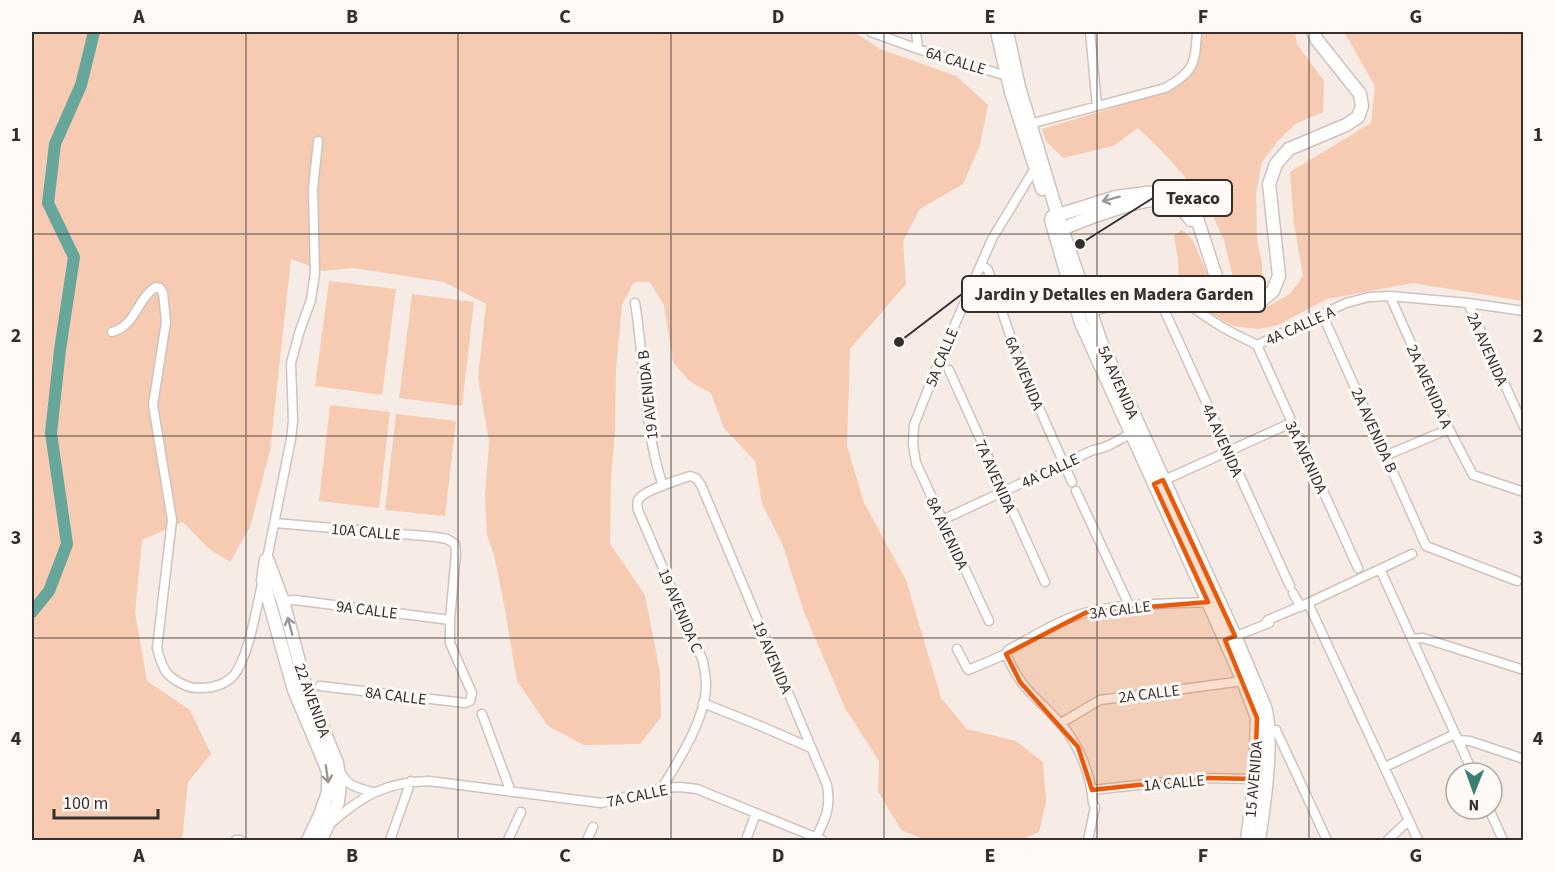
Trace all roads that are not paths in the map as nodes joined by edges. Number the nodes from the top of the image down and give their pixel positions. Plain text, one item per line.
1 (871, 32) edge
2 (916, 32) edge
3 (1090, 32) edge
4 (1197, 32) edge
5 (1316, 32) edge
6 (1003, 35) edge
7 (918, 49) junction
8 (1007, 76) junction
9 (1097, 106) junction
10 (1030, 124) junction
11 (318, 141) dead end
12 (1035, 168) junction
13 (1054, 216) junction
14 (1058, 231) junction
15 (1205, 241) junction
16 (981, 264) junction
17 (1157, 294) junction
18 (1390, 296) junction
19 (635, 303) dead end
20 (1468, 303) junction
21 (1524, 311) edge
22 (1090, 312) junction
23 (1323, 316) junction
24 (112, 332) dead end
25 (1257, 345) junction
26 (949, 370) dead end
27 (1291, 423) junction
28 (1524, 427) edge
29 (1449, 429) junction
30 (1132, 433) junction
31 (913, 444) joint
32 (1228, 451) junction
33 (1387, 455) junction
34 (1064, 464) junction
35 (1159, 482) junction
36 (663, 486) junction
37 (1003, 492) junction
38 (1524, 492) edge
39 (942, 520) junction
40 (275, 522) junction
41 (1412, 554) dead end
42 (267, 559) junction
43 (1358, 568) dead end
44 (1380, 569) junction
45 (263, 580) junction
46 (1517, 581) dead end
47 (1045, 582) dead end
48 (283, 601) junction
49 (1208, 602) junction
50 (1129, 605) junction
51 (1305, 605) junction
52 (450, 620) junction
53 (989, 621) dead end
54 (1230, 638) junction
55 (1413, 639) junction
56 (957, 649) dead end
57 (1006, 654) junction
58 (1524, 670) edge
59 (1243, 681) junction
60 (320, 686) dead end
61 (300, 687) junction
62 (703, 704) junction
63 (482, 714) dead end
64 (1267, 722) junction
65 (1061, 723) junction
66 (1457, 737) junction
67 (811, 748) junction
68 (1524, 759) edge
69 (1468, 761) edge
70 (337, 763) junction
71 (1385, 767) junction
72 (1255, 779) junction
73 (411, 781) junction
74 (662, 788) junction
75 (1092, 790) junction
76 (373, 792) junction
77 (511, 792) junction
78 (521, 812) dead end
79 (756, 813) junction
80 (1408, 820) junction
81 (1494, 821) edge
82 (328, 826) junction
83 (593, 827) dead end
84 (747, 837) dead end
85 (819, 839) edge
86 (308, 840) edge
87 (321, 840) edge
88 (390, 840) edge
89 (508, 840) edge
90 (587, 840) edge
91 (1088, 840) edge
92 (1247, 840) edge
93 (1259, 840) edge
94 (1327, 840) edge
95 (1388, 840) edge
96 (1418, 840) edge
97 (1503, 840) edge

1 - 7 street, 6A CALLE
2 - 7 street
3 - 9 street
4 - 9 street
5 - 15 main road
6 - 8 main road, 5A AVENIDA
6 - 10 main road, 5A AVENIDA
7 - 8 street, 6A CALLE
8 - 12 main road, 5A AVENIDA
9 - 10 street
10 - 13 main road, 5A AVENIDA
11 - 40 street
12 - 13 main road, 5A AVENIDA
12 - 16 street, 5A CALLE
13 - 14 main road, 5A AVENIDA
15 -> 13 main road
14 - 15 main road
14 - 22 main road, 5A AVENIDA
14 - 30 main road, 5A AVENIDA
16 - 31 street, 5A CALLE
16 - 34 street, 6A AVENIDA
17 - 22 street, 4A CALLE A
17 - 25 street, 4A CALLE A
17 - 32 street, 4A AVENIDA
18 - 20 street, 4A CALLE A
18 - 23 street, 4A CALLE A
18 - 29 street, 2A AVENIDA A
19 - 36 street, 19 AVENIDA B
20 - 21 street, 4A CALLE A
20 - 28 street, 2A AVENIDA
22 - 35 main road, 5A AVENIDA
23 - 25 street, 4A CALLE A
23 - 33 street, 2A AVENIDA B
24 - 45 street
25 - 27 street, 3A AVENIDA
26 - 37 street, 7A AVENIDA
27 - 32 street
27 - 43 street, 3A AVENIDA
29 - 33 street
29 - 38 street, 2A AVENIDA A
30 - 34 street, 4A CALLE
30 - 35 main road, 5A AVENIDA
31 - 39 street, 8A AVENIDA
32 - 35 street
32 - 51 street, 4A AVENIDA
33 - 46 street, 2A AVENIDA B
34 - 37 street, 4A CALLE
34 - 50 street, 6A AVENIDA
35 - 49 main road, 5A AVENIDA
35 - 54 main road, 5A AVENIDA
36 - 62 street, 19 AVENIDA C
36 - 67 street, 19 AVENIDA
37 - 39 street, 4A CALLE
37 - 47 street, 7A AVENIDA
39 - 53 street, 8A AVENIDA
40 - 42 street
40 - 52 street, 10A CALLE
41 - 44 street
42 - 45 main road
42 - 48 main road, 22 AVENIDA
44 - 51 street
44 - 55 street
45 - 61 main road, 22 AVENIDA
48 - 52 street, 9A CALLE
61 -> 48 main road, 22 AVENIDA
49 - 50 street, 3A CALLE
49 - 54 main road, 5A AVENIDA
50 - 57 street, 3A CALLE
51 - 54 street
51 - 71 street, 4A AVENIDA
52 - 60 street, 8A CALLE
54 - 59 main road, 5A AVENIDA
54 - 64 main road, 5A AVENIDA
55 - 58 street
55 - 66 street
56 - 57 street, 3A CALLE
57 - 65 street
59 - 64 main road, 5A AVENIDA
59 - 65 street, 2A CALLE
61 - 70 main road, 22 AVENIDA
61 -> 86 main road, 22 AVENIDA
62 - 67 street
62 - 74 street, 19 AVENIDA C
63 - 77 street
64 - 72 main road, 15 AVENIDA
64 - 93 main road, 15 AVENIDA
64 - 94 street
65 - 75 street
66 - 68 street
66 - 69 street
66 - 71 street
67 - 85 street, 19 AVENIDA
70 - 76 street
70 - 82 main road, 22 AVENIDA
71 - 80 street, 4A AVENIDA
72 - 75 street, 1A CALLE
72 - 92 main road, 15 AVENIDA
73 - 76 street, 7A CALLE
73 - 77 street, 7A CALLE
73 - 88 street
74 - 77 street, 7A CALLE
74 - 79 street, 7A CALLE
75 - 91 street
76 - 82 street, 7A CALLE
78 - 89 street
79 - 84 street
79 - 85 street, 7A CALLE
80 - 95 street
80 - 96 street, 4A AVENIDA
81 - 97 street
82 - 87 main road, 22 AVENIDA
83 - 90 street

